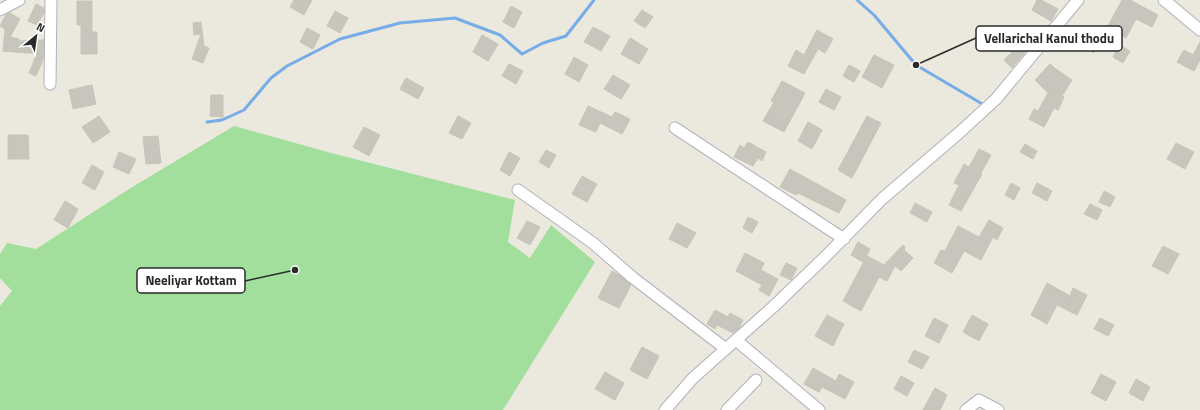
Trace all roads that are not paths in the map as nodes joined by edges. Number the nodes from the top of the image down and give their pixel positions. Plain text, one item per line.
1 (19, 0) edge
2 (51, 0) edge
3 (1078, 0) edge
4 (1164, 0) edge
5 (0, 10) edge
6 (1200, 30) edge
7 (50, 84) dead end
8 (675, 128) dead end
9 (518, 190) dead end
10 (844, 239) junction
11 (736, 340) junction
12 (726, 349) junction
13 (756, 380) dead end
14 (665, 410) edge
15 (727, 410) edge
16 (819, 410) edge
17 (966, 410) edge
18 (998, 410) edge

1 - 5 street
2 - 7 street
3 - 10 street
4 - 6 street
8 - 10 street
9 - 12 street
10 - 11 street
11 - 12 street
11 - 16 street
12 - 14 street
13 - 15 street
17 - 18 street

